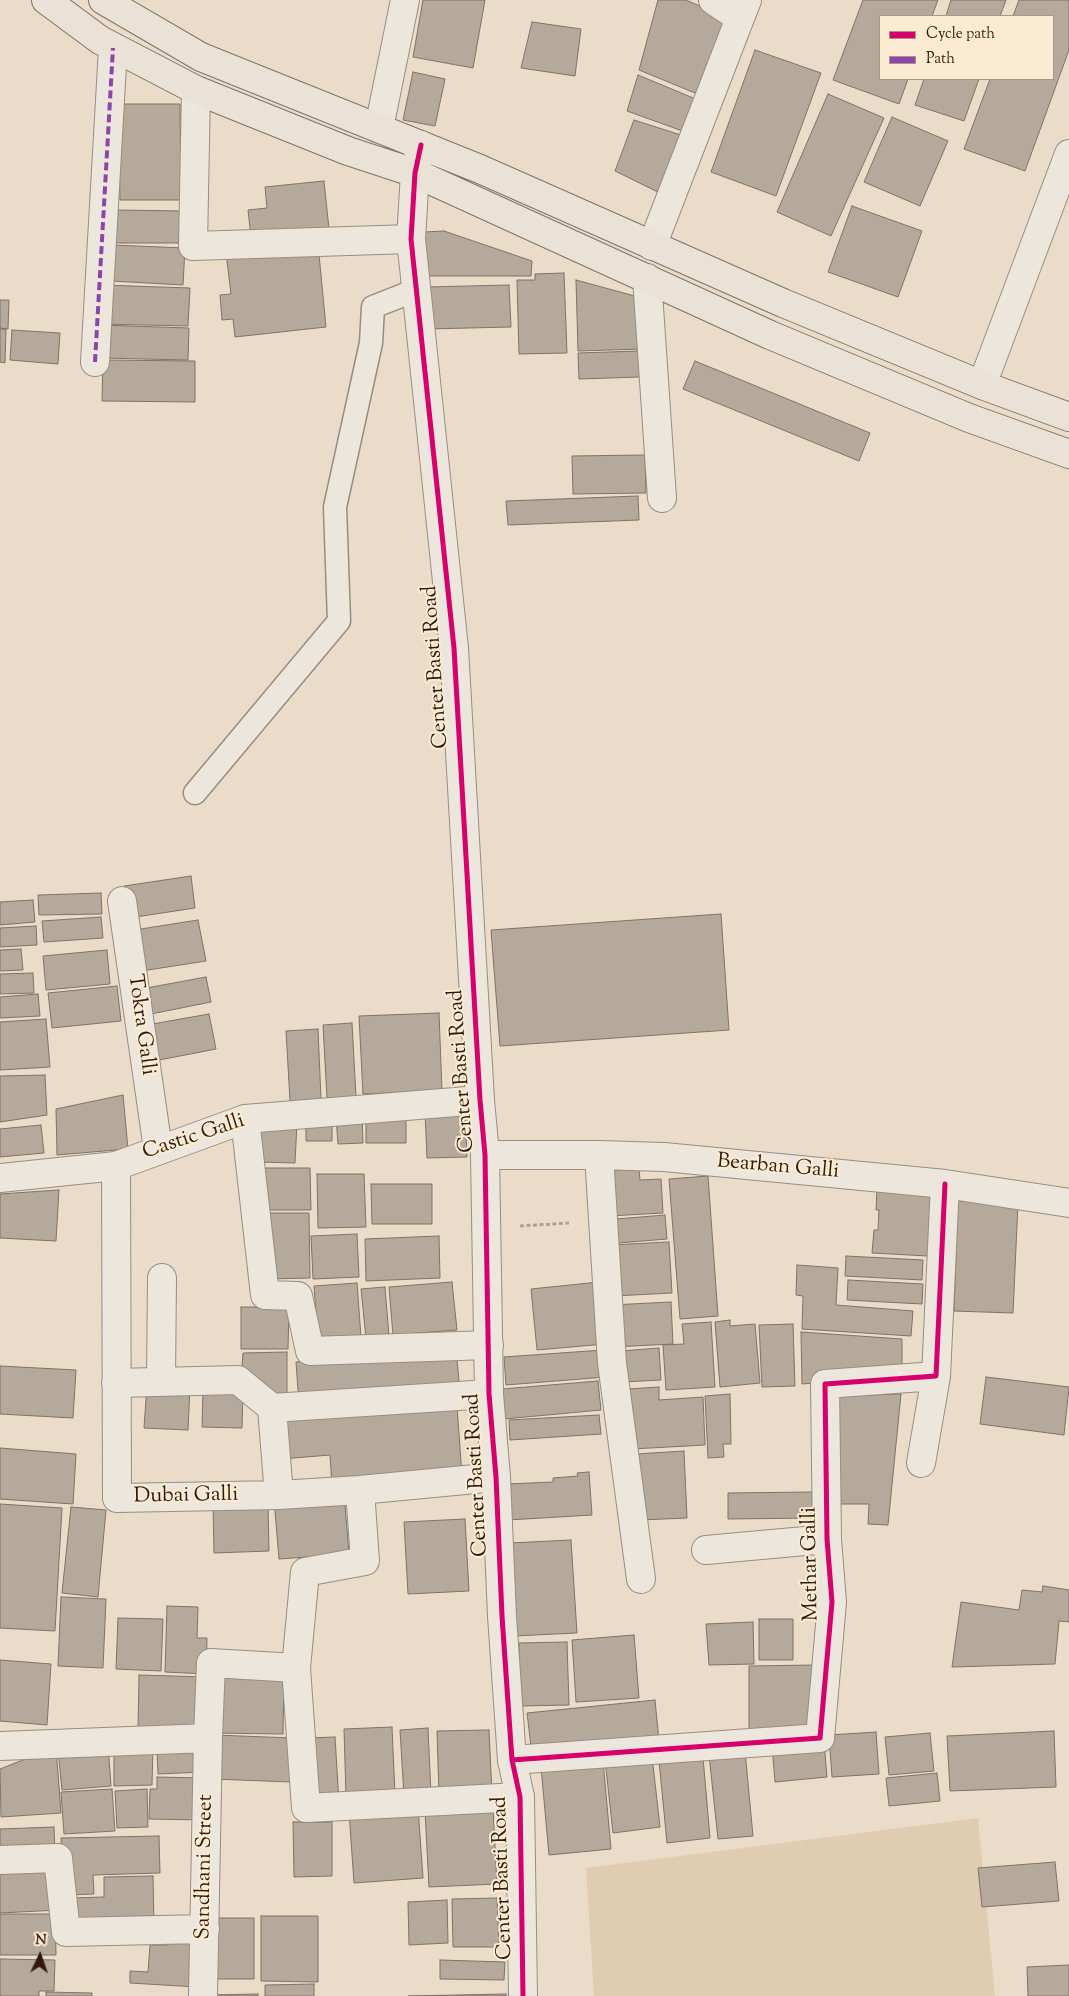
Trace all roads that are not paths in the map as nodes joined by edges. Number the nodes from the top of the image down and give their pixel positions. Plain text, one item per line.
1 (46, 0) edge
2 (103, 0) edge
3 (405, 0) edge
4 (713, 0) edge
5 (744, 9) edge
6 (113, 48) junction
7 (196, 90) junction
8 (379, 128) junction
9 (421, 145) junction
10 (1069, 154) edge
11 (415, 173) junction
12 (411, 239) junction
13 (652, 246) junction
14 (647, 278) junction
15 (416, 290) junction
16 (95, 362) dead end
17 (982, 385) junction
18 (1069, 417) edge
19 (1069, 454) edge
20 (662, 498) dead end
21 (195, 793) dead end
22 (122, 901) dead end
23 (480, 1100) junction
24 (244, 1119) junction
25 (158, 1149) junction
26 (485, 1155) junction
27 (598, 1155) junction
28 (116, 1166) junction
29 (0, 1178) edge
30 (945, 1184) junction
31 (1069, 1203) edge
32 (162, 1278) dead end
33 (489, 1345) junction
34 (936, 1376) junction
35 (160, 1381) junction
36 (116, 1383) junction
37 (489, 1394) junction
38 (272, 1408) junction
39 (922, 1463) dead end
40 (496, 1477) junction
41 (360, 1490) junction
42 (279, 1495) junction
43 (827, 1539) junction
44 (706, 1550) dead end
45 (641, 1580) dead end
46 (296, 1668) junction
47 (208, 1738) junction
48 (0, 1746) edge
49 (512, 1760) junction
50 (520, 1797) junction
51 (0, 1860) edge
52 (205, 1929) junction
53 (203, 1996) edge
54 (523, 1996) edge

1 - 6 main road
2 - 8 main road
3 - 8 street
4 - 5 street
5 - 13 street
6 - 7 main road
6 - 16 street
7 - 11 main road
7 - 12 street
8 - 9 main road
9 - 11 street, Center Basti Road
9 - 13 main road
10 - 17 street
11 - 12 street, Center Basti Road
11 - 14 main road
12 - 15 street, Center Basti Road
13 - 17 main road
14 - 19 main road
14 - 20 street
15 - 21 lane
15 - 23 street, Center Basti Road
17 - 18 main road
22 - 25 street, Tokra Galli
23 - 24 street, Castic Galli
23 - 26 street, Center Basti Road
24 - 25 street, Castic Galli
24 - 33 street
25 - 28 street, Castic Galli
26 - 27 street, Bearban Galli
26 - 33 street, Center Basti Road
27 - 30 street, Bearban Galli
27 - 45 street
28 - 29 street, Castic Galli
28 - 36 street, Dubai Galli
30 - 31 street, Bearban Galli
30 - 34 street
32 - 35 street
33 - 37 street, Center Basti Road
34 - 39 street
34 - 43 street, Methar Galli
35 - 36 street
35 - 38 street
36 - 42 street, Dubai Galli
37 - 38 street
37 - 40 street, Center Basti Road
38 - 42 street
40 - 41 street, Dubai Galli
40 - 49 street, Center Basti Road
41 - 42 street, Dubai Galli
41 - 46 street
43 - 44 street
43 - 49 street, Methar Galli
46 - 47 street, Sandhani Street
46 - 50 street
47 - 48 street
47 - 52 street, Sandhani Street
49 - 50 street, Center Basti Road
50 - 54 street, Center Basti Road
51 - 52 street
52 - 53 street, Sandhani Street

